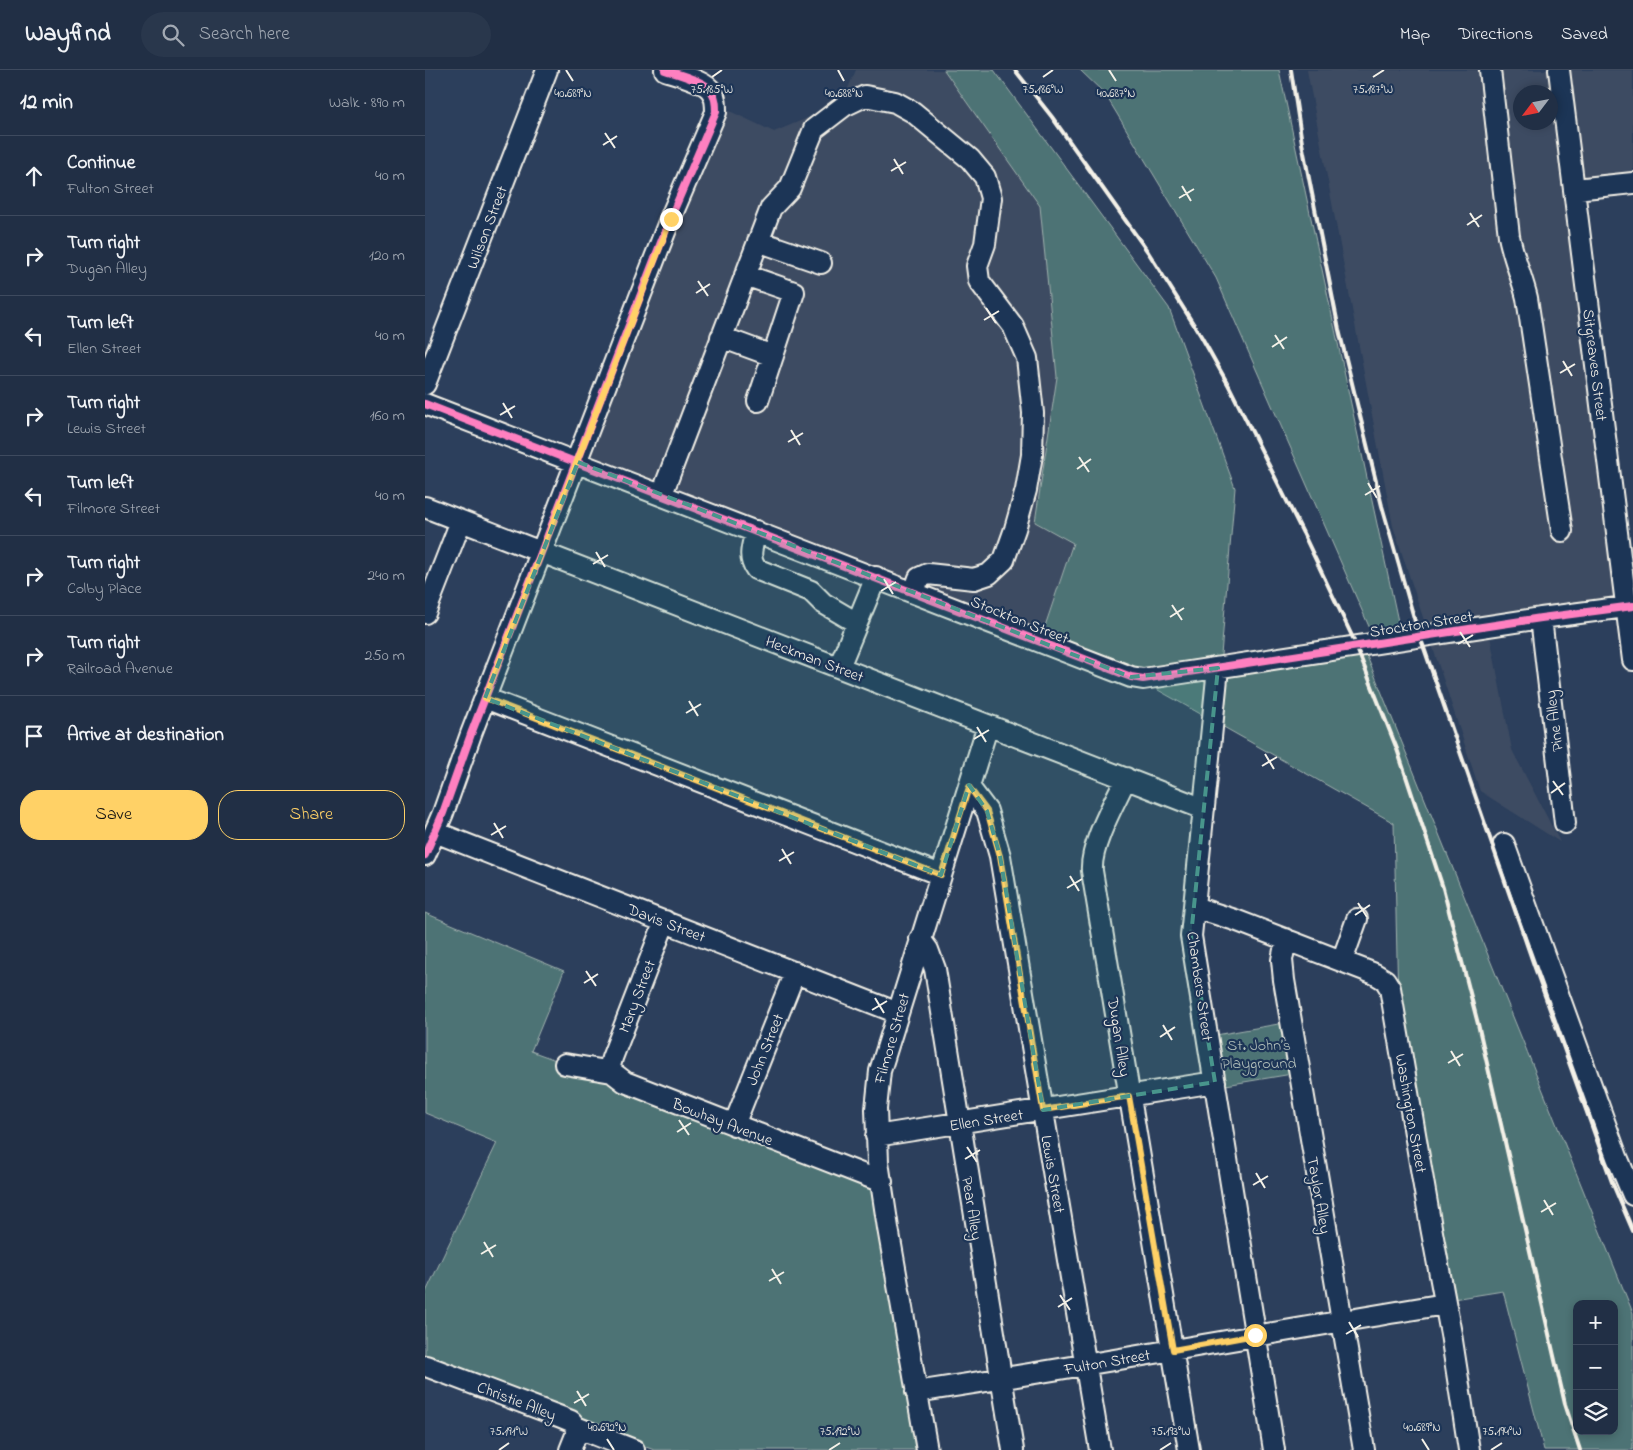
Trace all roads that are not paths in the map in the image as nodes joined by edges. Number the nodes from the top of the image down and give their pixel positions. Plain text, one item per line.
1 (547, 70) edge
2 (665, 70) edge
3 (1490, 70) edge
4 (1559, 70) edge
5 (1633, 183) edge
6 (1575, 189) junction
7 (758, 241) junction
8 (821, 263) dead end
9 (745, 274) junction
10 (721, 338) junction
11 (773, 356) junction
12 (425, 384) edge
13 (758, 401) dead end
14 (425, 404) edge
15 (578, 462) junction
16 (662, 494) junction
17 (425, 507) edge
18 (461, 521) junction
19 (756, 531) junction
20 (1562, 531) dead end
21 (542, 551) junction
22 (876, 577) junction
23 (914, 592) junction
24 (1630, 607) edge
25 (425, 613) edge
26 (1541, 618) junction
27 (857, 623) junction
28 (1633, 660) edge
29 (839, 667) junction
30 (1218, 668) junction
31 (485, 698) junction
32 (988, 725) junction
33 (1127, 778) junction
34 (969, 787) junction
35 (1204, 809) junction
36 (1565, 823) dead end
37 (435, 832) junction
38 (1504, 844) dead end
39 (425, 854) edge
40 (941, 875) junction
41 (1193, 908) junction
42 (1357, 919) dead end
43 (665, 921) junction
44 (920, 939) junction
45 (1287, 939) junction
46 (1342, 961) junction
47 (795, 972) junction
48 (898, 1013) junction
49 (565, 1064) dead end
50 (612, 1072) junction
51 (1215, 1082) junction
52 (1129, 1096) junction
53 (1043, 1110) junction
54 (960, 1123) junction
55 (734, 1125) junction
56 (876, 1136) junction
57 (882, 1182) junction
58 (1633, 1195) edge
59 (1445, 1304) junction
60 (1341, 1322) junction
61 (1255, 1335) junction
62 (1173, 1350) junction
63 (425, 1366) edge
64 (1086, 1366) junction
65 (1001, 1379) junction
66 (916, 1392) junction
67 (576, 1427) junction
68 (570, 1450) edge
69 (634, 1450) edge
70 (927, 1450) edge
71 (1013, 1450) edge
72 (1100, 1450) edge
73 (1189, 1450) edge
74 (1274, 1450) edge
75 (1364, 1450) edge
76 (1469, 1450) edge

1 - 12 street, Wilson Street
2 - 15 street
3 - 20 street
4 - 6 street, Sitgreaves Street
5 - 6 street
6 - 24 street, Sitgreaves Street
7 - 8 street
7 - 9 street
7 - 23 street
9 - 10 street
9 - 11 street
10 - 11 street
10 - 16 street
11 - 13 street
14 - 15 street, Stockton Street
15 - 16 street, Stockton Street
15 - 21 street
16 - 19 street, Stockton Street
17 - 18 street, Heckman Street
18 - 21 street, Heckman Street
18 - 25 street
19 - 22 street, Stockton Street
19 - 27 street
21 - 29 street, Heckman Street
21 - 31 street
22 - 23 street, Stockton Street
22 - 27 street
23 - 30 street, Stockton Street
24 - 26 street, Stockton Street
24 - 28 street, Sitgreaves Street
26 - 30 street, Stockton Street
26 - 36 street, Pine Alley
27 - 29 street
29 - 32 street, Heckman Street
30 - 35 street, Chambers Street
31 - 37 street
31 - 40 street
32 - 33 street, Heckman Street
32 - 34 street, Filmore Street
33 - 35 street, Heckman Street
33 - 52 street, Dugan Alley
34 - 40 street, Filmore Street
34 - 53 street, Lewis Street
35 - 41 street, Chambers Street
37 - 39 street
37 - 43 street, Davis Street
38 - 58 street
40 - 44 street, Filmore Street
41 - 45 street, Washington Street
41 - 51 street, Chambers Street
42 - 46 street
43 - 47 street, Davis Street
43 - 50 street, Mary Street
44 - 48 street, Filmore Street
44 - 54 street, Pear Alley
45 - 46 street, Washington Street
45 - 60 street, Taylor Alley
46 - 59 street, Washington Street
47 - 48 street, Davis Street
47 - 55 street, John Street
48 - 56 street, Filmore Street
49 - 50 street, Bowhay Avenue
50 - 55 street, Bowhay Avenue
51 - 52 street, Ellen Street
51 - 61 street, Chambers Street
52 - 53 street, Ellen Street
52 - 62 street, Dugan Alley
53 - 54 street, Ellen Street
53 - 64 street, Lewis Street
54 - 56 street, Ellen Street
54 - 65 street, Pear Alley
55 - 57 street, Bowhay Avenue
56 - 57 street, Filmore Street
57 - 66 street, Filmore Street
59 - 60 street, Fulton Street
59 - 76 street, Washington Street
60 - 61 street, Fulton Street
60 - 75 street, Taylor Alley
61 - 62 street, Fulton Street
61 - 74 street, Chambers Street
62 - 64 street, Fulton Street
62 - 73 street, Dugan Alley
63 - 67 street, Christie Alley
64 - 65 street, Fulton Street
64 - 72 street, Lewis Street
65 - 66 street, Fulton Street
65 - 71 street, Pear Alley
66 - 70 street, Filmore Street
67 - 68 street
67 - 69 street, Christie Alley

